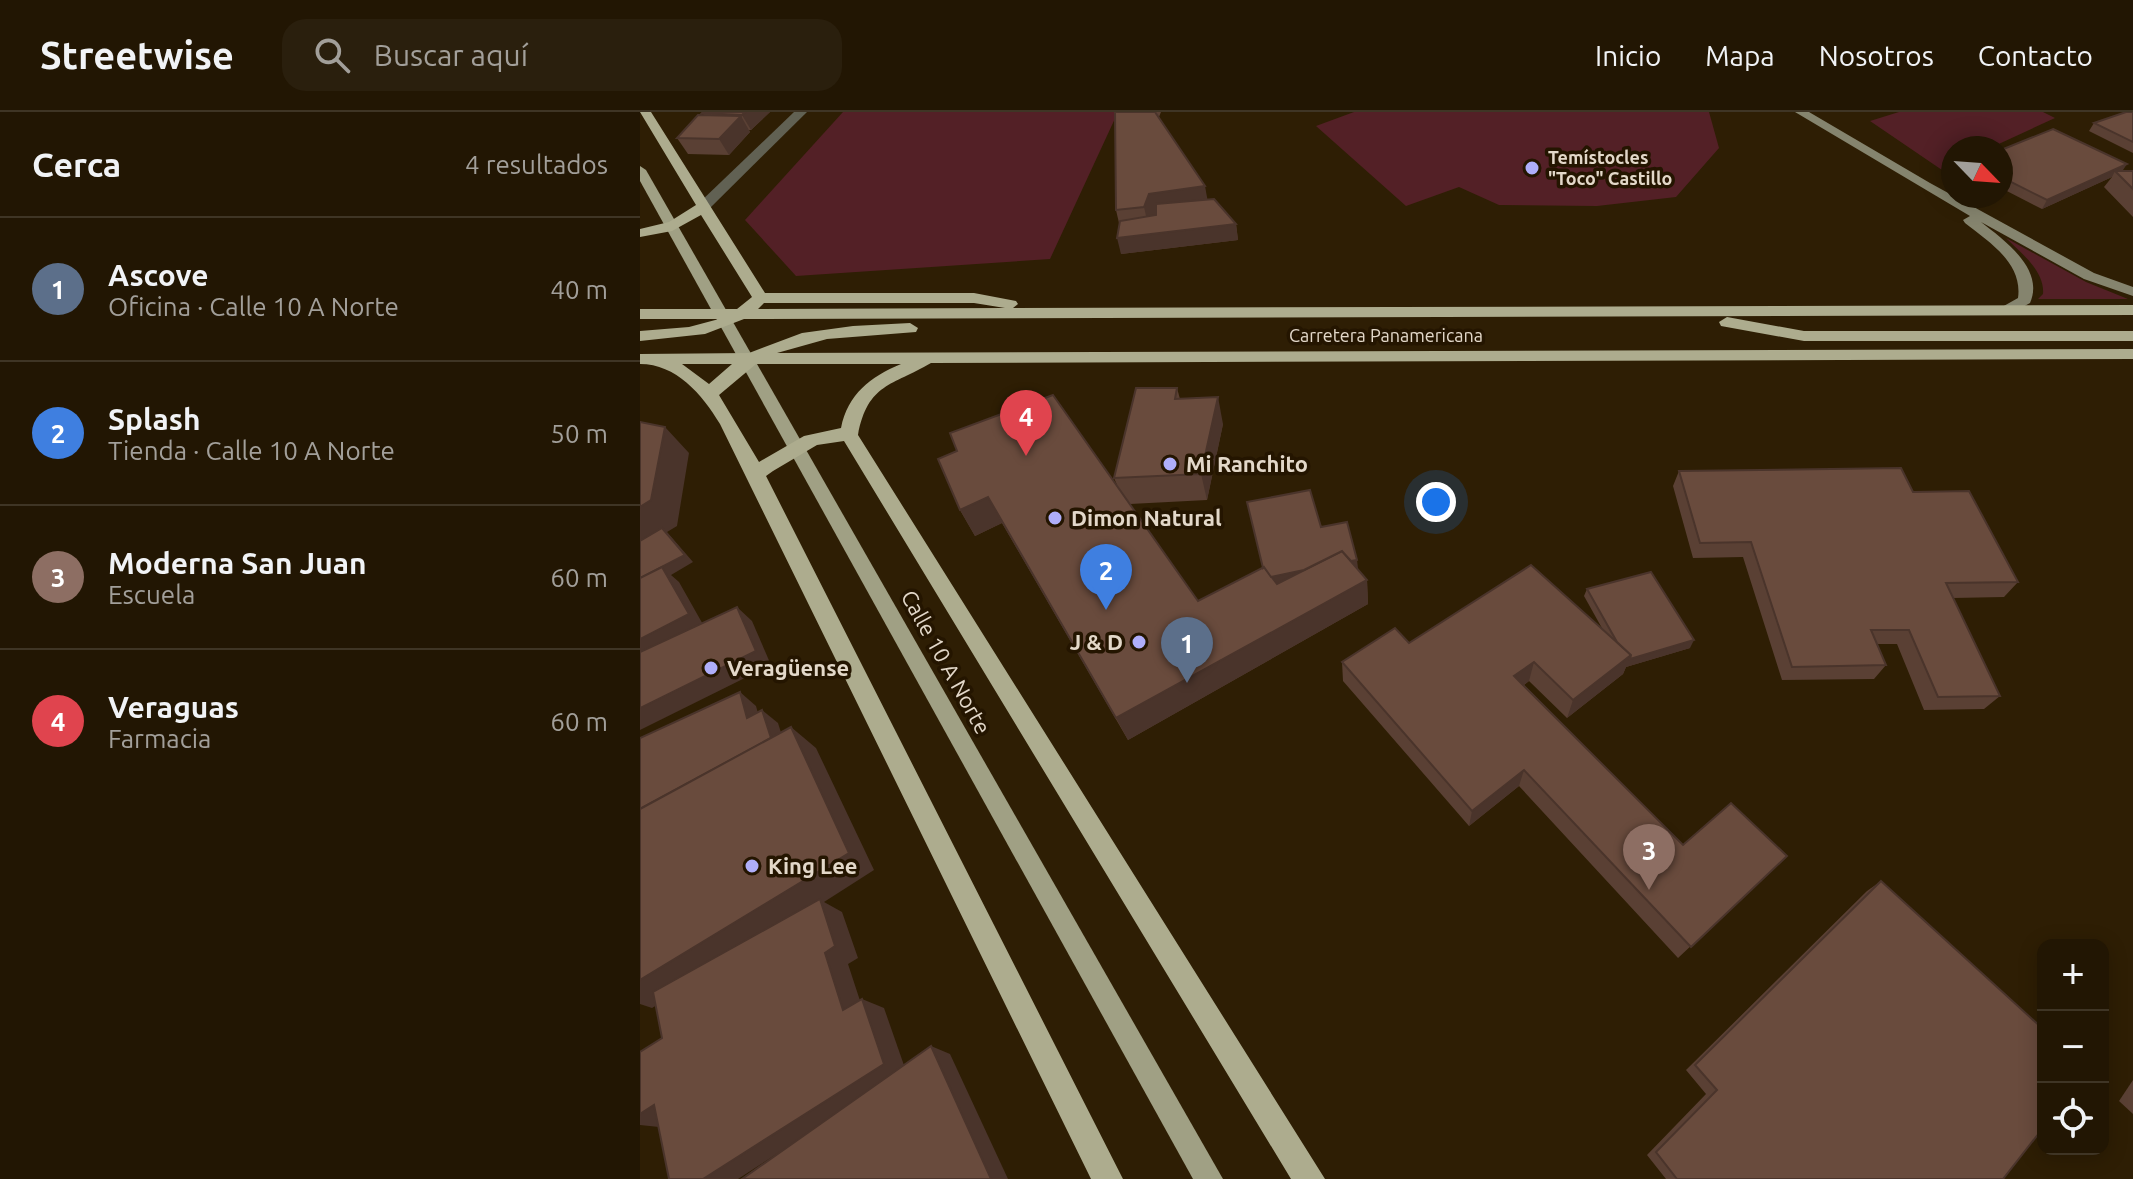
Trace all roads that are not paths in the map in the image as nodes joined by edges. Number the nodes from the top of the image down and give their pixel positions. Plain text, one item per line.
1 (645, 112) edge
2 (801, 112) edge
3 (1801, 112) edge
4 (640, 170) edge
5 (1925, 186) junction
6 (704, 206) junction
7 (640, 233) edge
8 (2133, 292) edge
9 (760, 298) junction
10 (2007, 310) junction
11 (2133, 310) edge
12 (1667, 312) junction
13 (1207, 313) junction
14 (640, 314) edge
15 (745, 314) junction
16 (1075, 314) junction
17 (640, 336) edge
18 (2133, 336) edge
19 (2133, 354) edge
20 (936, 356) junction
21 (752, 357) junction
22 (646, 359) edge
23 (710, 393) junction
24 (849, 435) junction
25 (756, 474) junction
26 (1107, 1179) edge
27 (1209, 1179) edge
28 (1309, 1179) edge

1 - 6 highway
2 - 6 street
3 - 5 main road
4 - 27 main road, Calle 10 A Norte
5 - 8 main road
5 - 10 main road
6 - 7 highway
6 - 9 highway
9 - 15 highway
9 - 16 highway
10 - 11 highway, Carretera Panamericana
10 - 12 highway, Carretera Panamericana
12 - 13 highway, Carretera Panamericana
12 - 18 highway
13 - 16 highway, Carretera Panamericana
13 - 21 highway
14 - 15 highway, Carretera Panamericana
15 - 16 highway, Carretera Panamericana
15 - 17 highway
19 - 20 highway, Carretera Panamericana
20 - 21 highway, Carretera Panamericana
20 - 24 highway
21 - 22 highway, Carretera Panamericana
21 - 23 highway
22 - 23 highway
23 - 25 highway
24 - 25 highway
24 - 28 highway
25 - 26 highway

